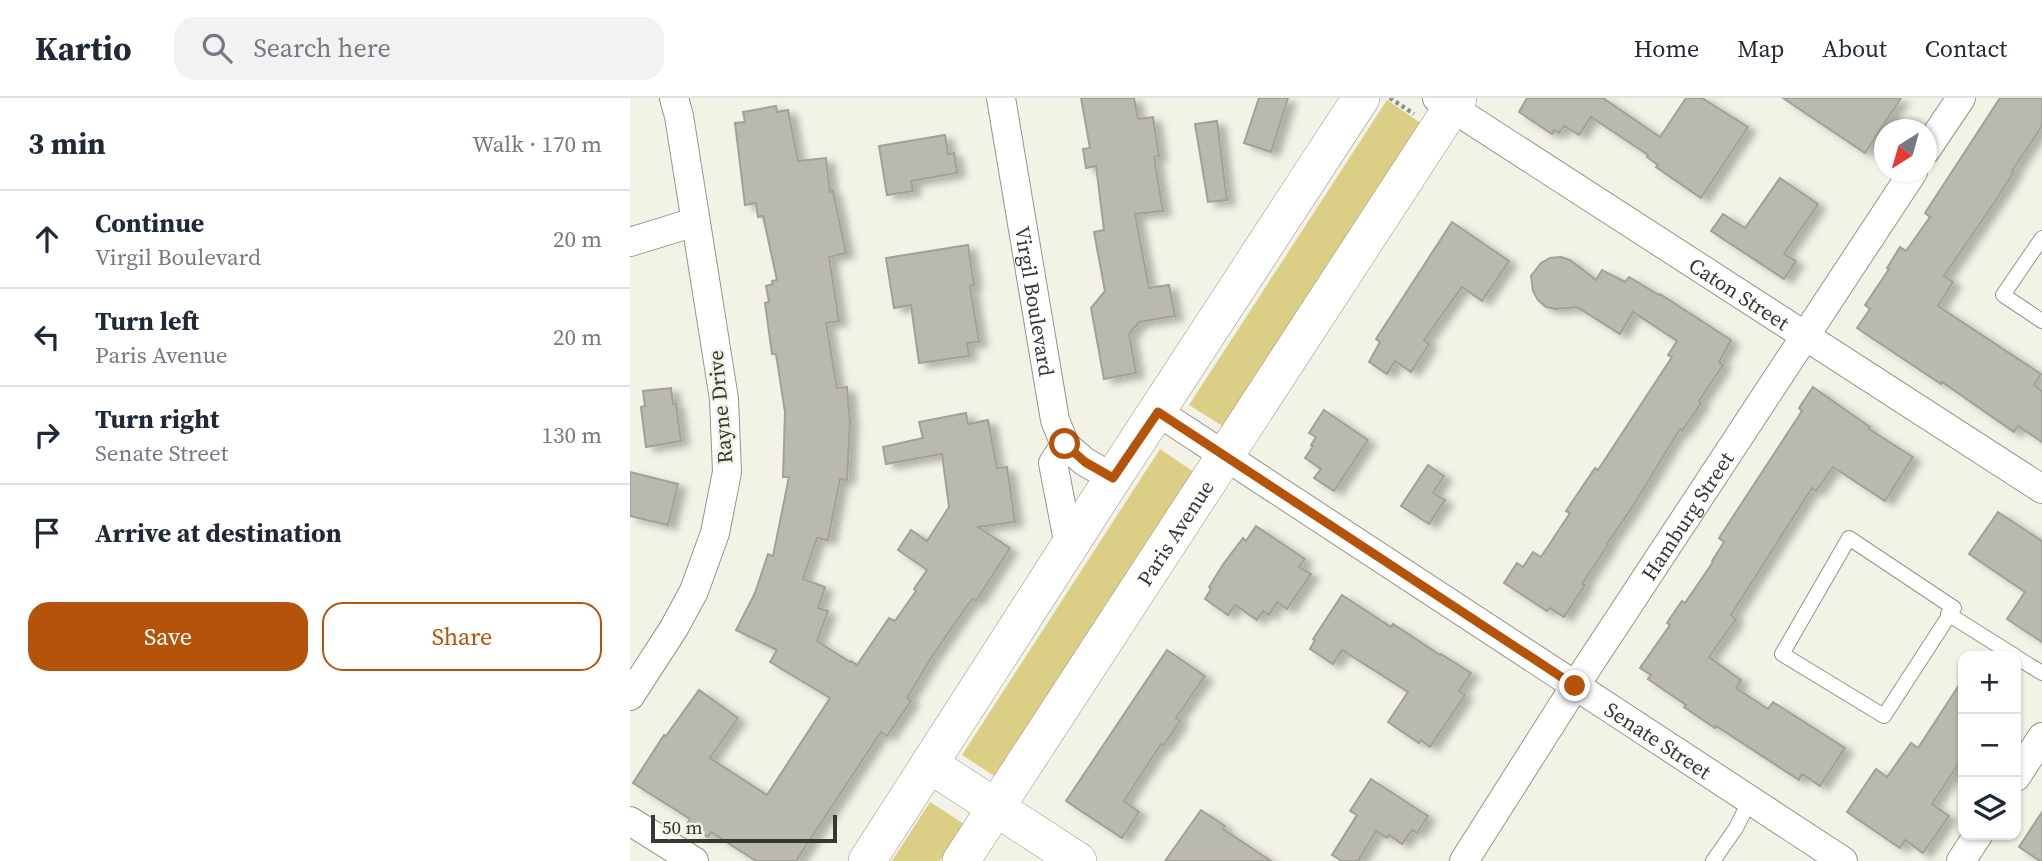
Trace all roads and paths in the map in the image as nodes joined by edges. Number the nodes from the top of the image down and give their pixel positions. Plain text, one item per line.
1 (674, 98) edge
2 (1001, 98) edge
3 (1361, 98) edge
4 (1390, 98) edge
5 (1961, 98) edge
6 (1443, 106) edge
7 (1937, 135) edge
8 (1906, 182) edge
9 (695, 222) junction
10 (2042, 238) edge
11 (630, 242) edge
12 (2042, 321) edge
13 (1805, 336) junction
14 (1158, 412) junction
15 (1065, 444) junction
16 (1225, 455) junction
17 (1113, 478) junction
18 (2042, 489) edge
19 (1069, 546) junction
20 (1948, 614) junction
21 (2008, 651) edge
22 (2021, 659) edge
23 (2042, 673) edge
24 (1575, 686) junction
25 (630, 696) edge
26 (2042, 737) edge
27 (929, 764) junction
28 (2021, 769) edge
29 (1750, 800) junction
30 (996, 807) junction
31 (630, 821) edge
32 (1975, 840) edge
33 (1471, 857) edge
34 (694, 861) edge
35 (867, 861) edge
36 (961, 861) edge
37 (1078, 861) edge
38 (1713, 861) edge
39 (1843, 861) edge
40 (1961, 861) edge

1 - 9 street, Rayne Drive
2 - 15 street, Virgil Boulevard
3 - 14 street
4 - 6 path
5 - 7 street
6 - 13 street, Caton Street
6 - 16 street, Paris Avenue
8 - 13 street, Hamburg Street
9 - 11 street
9 - 25 street, Rayne Drive
10 - 12 lane
13 - 18 street, Caton Street
13 - 24 street, Hamburg Street
14 - 16 street, Senate Street
14 - 17 street
15 - 17 street
15 - 19 street
16 - 24 street, Senate Street
16 - 30 street, Paris Avenue
17 - 19 street
19 - 27 street
20 - 20 lane
20 - 21 lane
22 - 23 lane
24 - 29 street, Senate Street
24 - 33 street, Hamburg Street
26 - 28 street
27 - 30 street
27 - 35 street
29 - 38 lane
29 - 39 street, Senate Street
30 - 36 street, Paris Avenue
30 - 37 street
31 - 34 street
32 - 40 street

